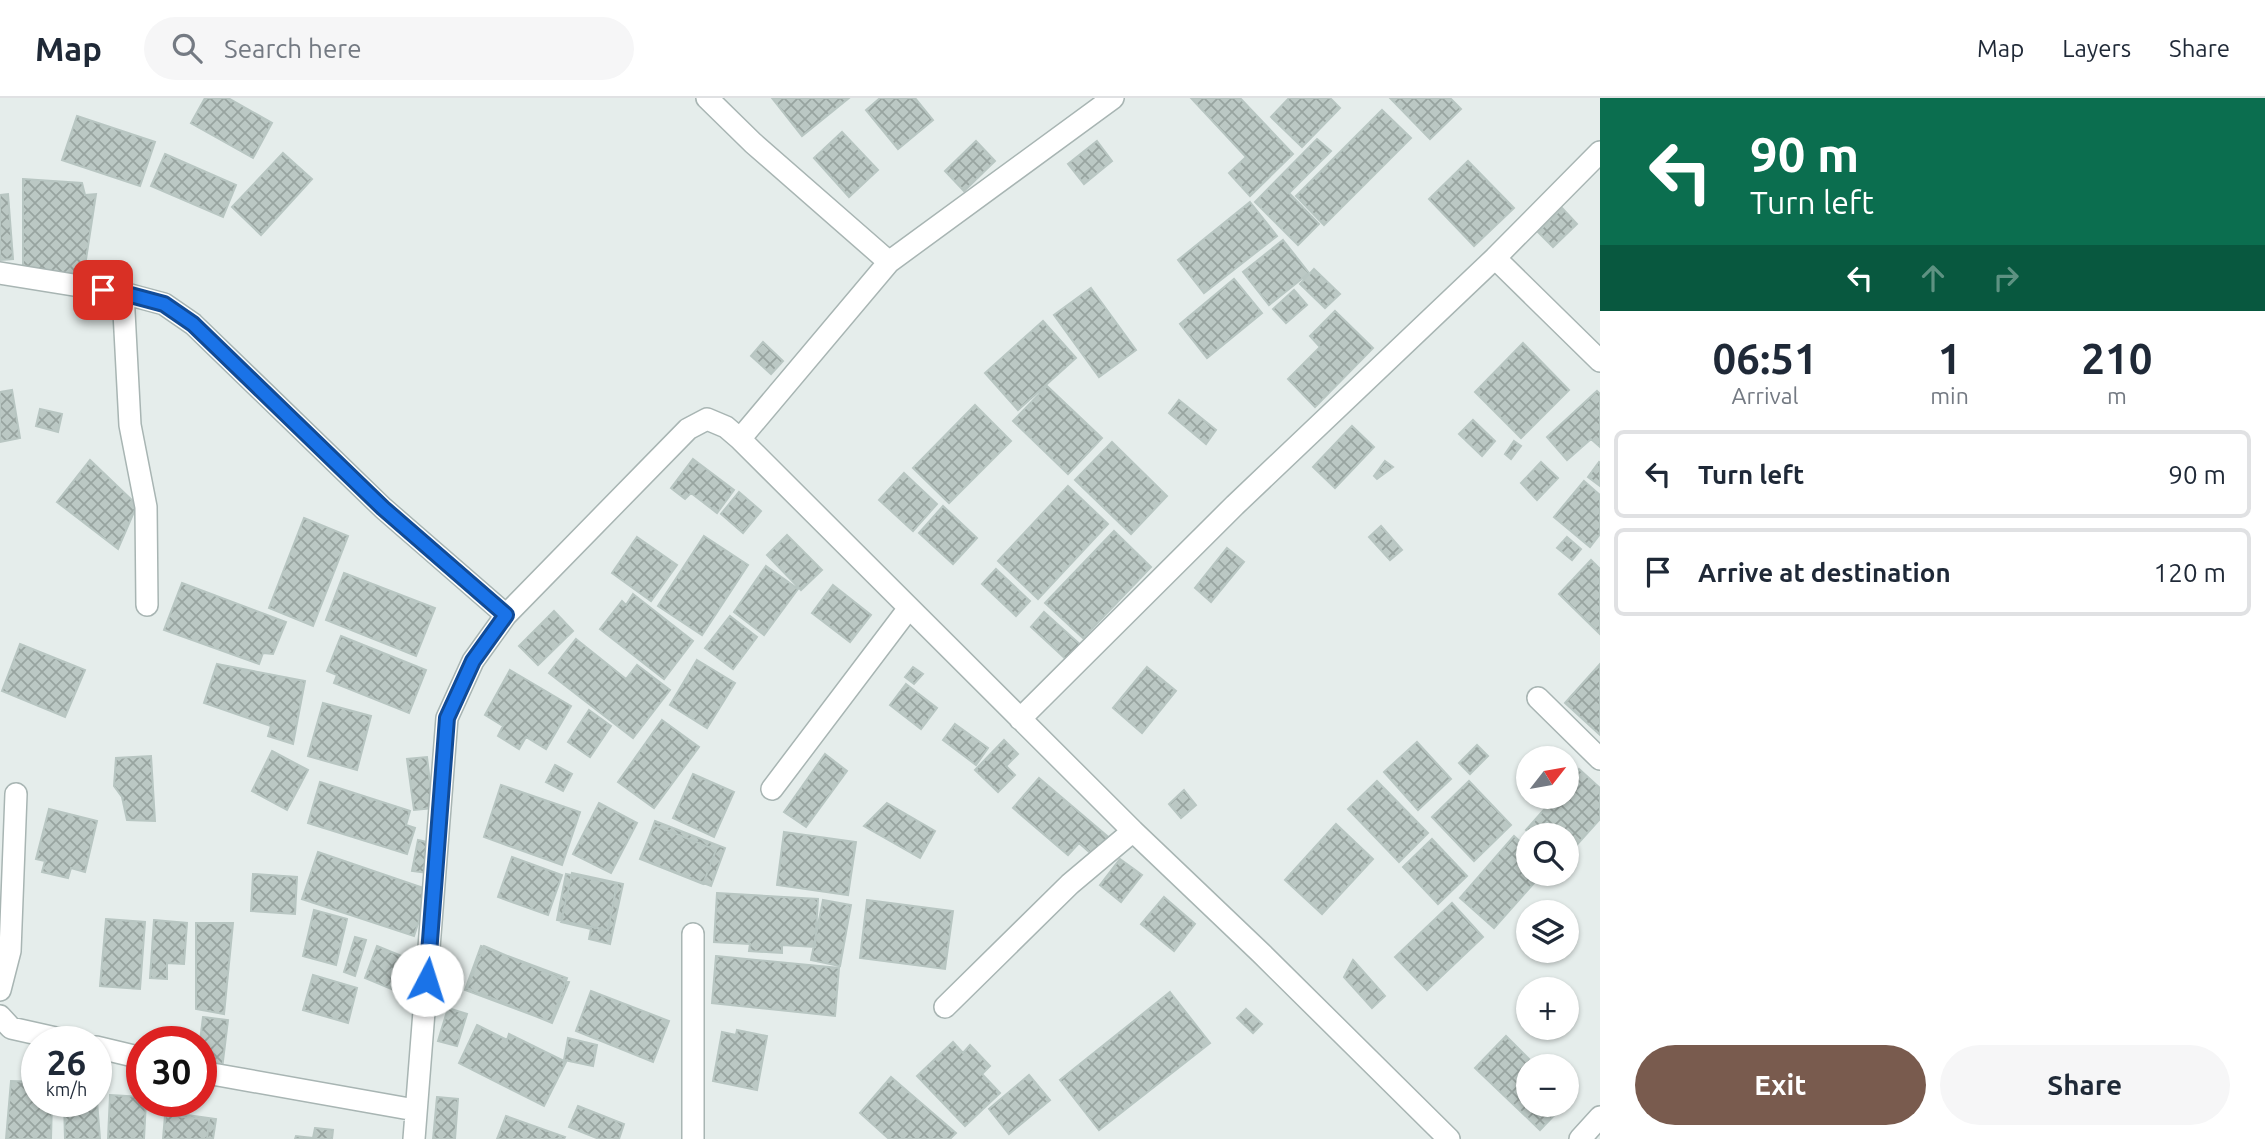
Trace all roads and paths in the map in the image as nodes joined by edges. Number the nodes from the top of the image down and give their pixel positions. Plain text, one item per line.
1 (707, 98) edge
2 (1112, 98) edge
3 (1600, 152) edge
4 (1495, 258) junction
5 (889, 262) junction
6 (0, 273) edge
7 (123, 293) junction
8 (1600, 360) edge
9 (740, 439) junction
10 (147, 605) dead end
11 (909, 608) junction
12 (506, 615) junction
13 (1538, 698) dead end
14 (1020, 719) junction
15 (1600, 759) edge
16 (772, 789) dead end
17 (16, 794) dead end
18 (1133, 831) junction
19 (693, 934) dead end
20 (0, 990) edge
21 (945, 1007) dead end
22 (0, 1016) edge
23 (21, 1030) edge
24 (217, 1075) edge
25 (415, 1110) junction
26 (1600, 1117) edge
27 (414, 1139) edge
28 (693, 1139) edge
29 (1449, 1139) edge
30 (1580, 1139) edge

1 - 5 street
2 - 5 street
3 - 4 street
4 - 8 street
4 - 14 street
5 - 9 street
6 - 7 street
7 - 10 street
7 - 12 street
9 - 11 street
9 - 12 street
11 - 14 street
11 - 16 street
12 - 25 street
13 - 15 street
14 - 18 street
17 - 20 street
18 - 21 street
18 - 29 street
19 - 28 street
22 - 23 street
24 - 25 street
25 - 27 street
26 - 30 street

